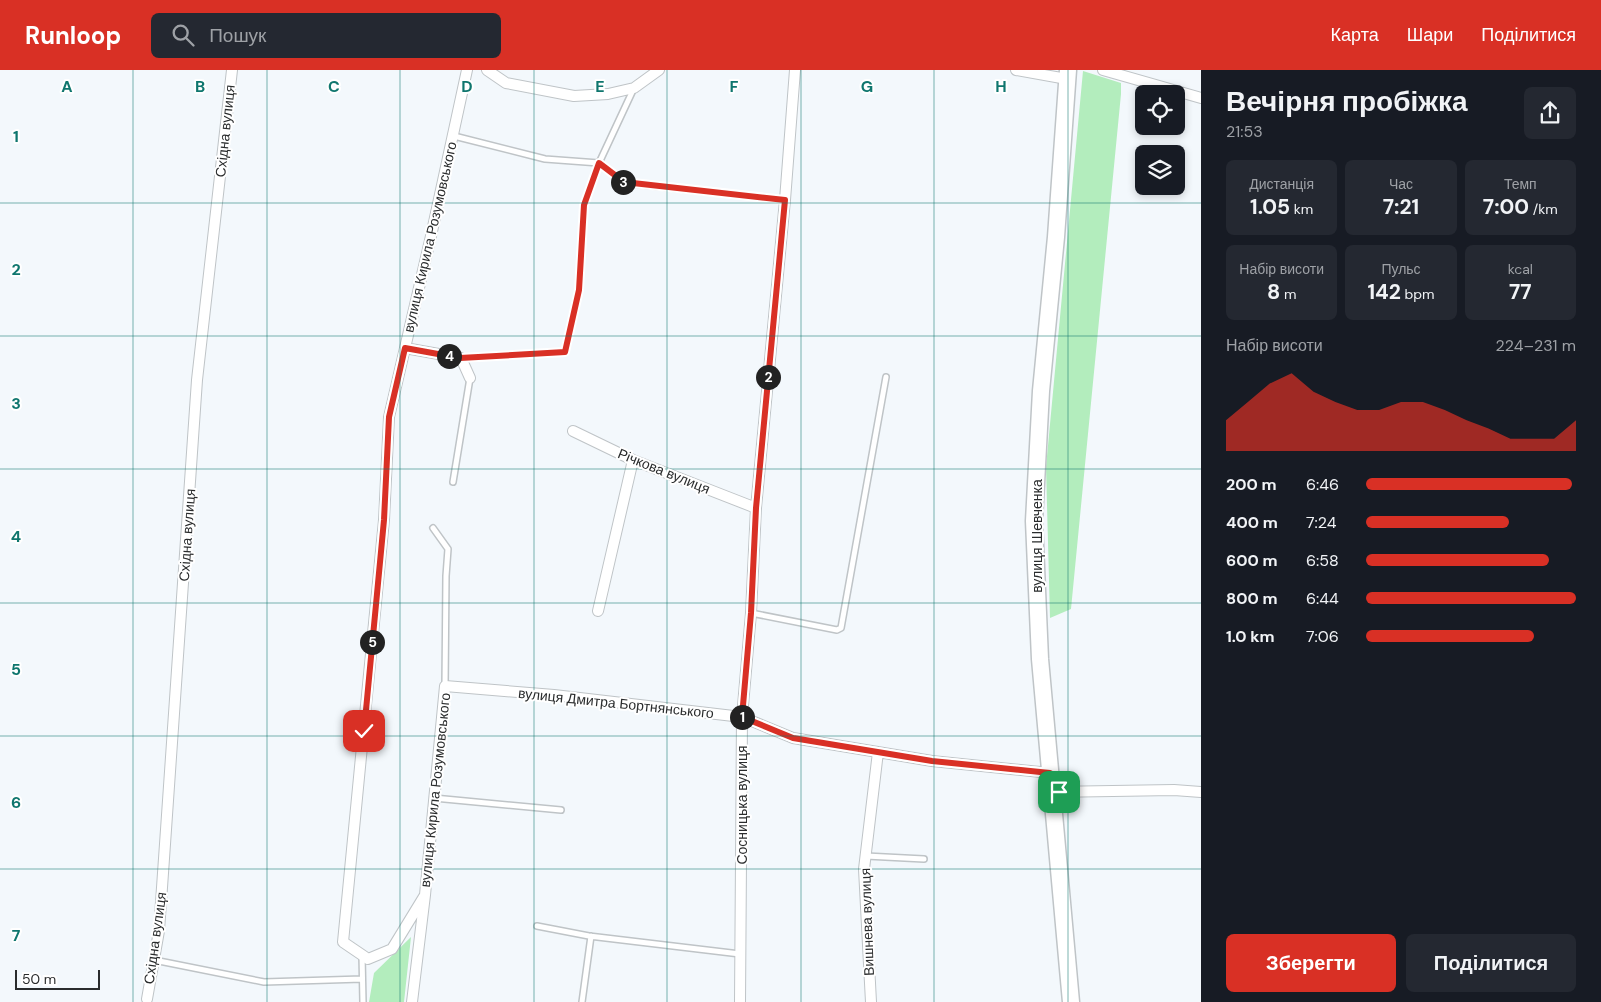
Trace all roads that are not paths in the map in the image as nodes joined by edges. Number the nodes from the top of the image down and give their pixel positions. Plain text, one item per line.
1 (232, 70) edge
2 (467, 70) edge
3 (487, 70) edge
4 (659, 70) edge
5 (795, 70) edge
6 (1016, 70) edge
7 (1103, 70) edge
8 (1067, 74) edge
9 (634, 88) junction
10 (1201, 98) edge
11 (454, 136) junction
12 (599, 163) junction
13 (785, 200) junction
14 (405, 348) junction
15 (460, 358) junction
16 (886, 377) dead end
17 (470, 378) joint
18 (573, 431) dead end
19 (633, 460) junction
20 (453, 482) dead end
21 (756, 508) junction
22 (433, 528) dead end
23 (598, 611) dead end
24 (751, 613) junction
25 (445, 686) junction
26 (742, 717) junction
27 (878, 752) junction
28 (1050, 773) junction
29 (1051, 792) junction
30 (1201, 792) edge
31 (434, 798) junction
32 (561, 810) dead end
33 (865, 856) junction
34 (924, 859) dead end
35 (425, 895) junction
36 (537, 926) dead end
37 (591, 936) junction
38 (362, 954) junction
39 (741, 954) junction
40 (154, 960) junction
41 (362, 979) junction
42 (146, 1001) edge
43 (363, 1002) edge
44 (412, 1002) edge
45 (582, 1002) edge
46 (740, 1002) edge
47 (871, 1002) edge
48 (1071, 1002) edge

1 - 40 street, Східна вулиця
2 - 11 street, вулиця Кирила Розумовського
3 - 9 street
4 - 9 street
5 - 13 street, Сосницька вулиця
6 - 8 street
7 - 10 street
8 - 28 main road, вулиця Шевченка
9 - 12 lane
11 - 12 lane
11 - 14 street, вулиця Кирила Розумовського
12 - 13 lane
12 - 15 lane
13 - 21 street, Сосницька вулиця
14 - 15 street
14 - 38 street, вулиця Кирила Розумовського
15 - 17 street
16 - 24 lane
17 - 20 lane
18 - 19 street, Річкова вулиця
19 - 21 street, Річкова вулиця
19 - 23 street
21 - 24 street, Сосницька вулиця
22 - 25 lane
24 - 26 street, Сосницька вулиця
25 - 26 street, вулиця Дмитра Бортнянського
25 - 31 street, вулиця Кирила Розумовського
26 - 27 street, вулиця Дмитра Бортнянського
26 - 39 street, Сосницька вулиця
27 - 28 street, вулиця Дмитра Бортнянського
27 - 33 street, Вишнева вулиця
28 - 29 main road, вулиця Шевченка
29 - 30 street
29 - 48 main road, вулиця Шевченка
31 - 32 lane
31 - 35 street, вулиця Кирила Розумовського
33 - 34 lane
33 - 47 street, Вишнева вулиця
35 - 38 street, вулиця Кирила Розумовського
35 - 44 street, вулиця Кирила Розумовського
36 - 37 lane
37 - 39 lane
37 - 45 lane
38 - 41 lane
39 - 46 street, Сосницька вулиця
40 - 41 lane
40 - 42 street, Східна вулиця
41 - 43 lane

